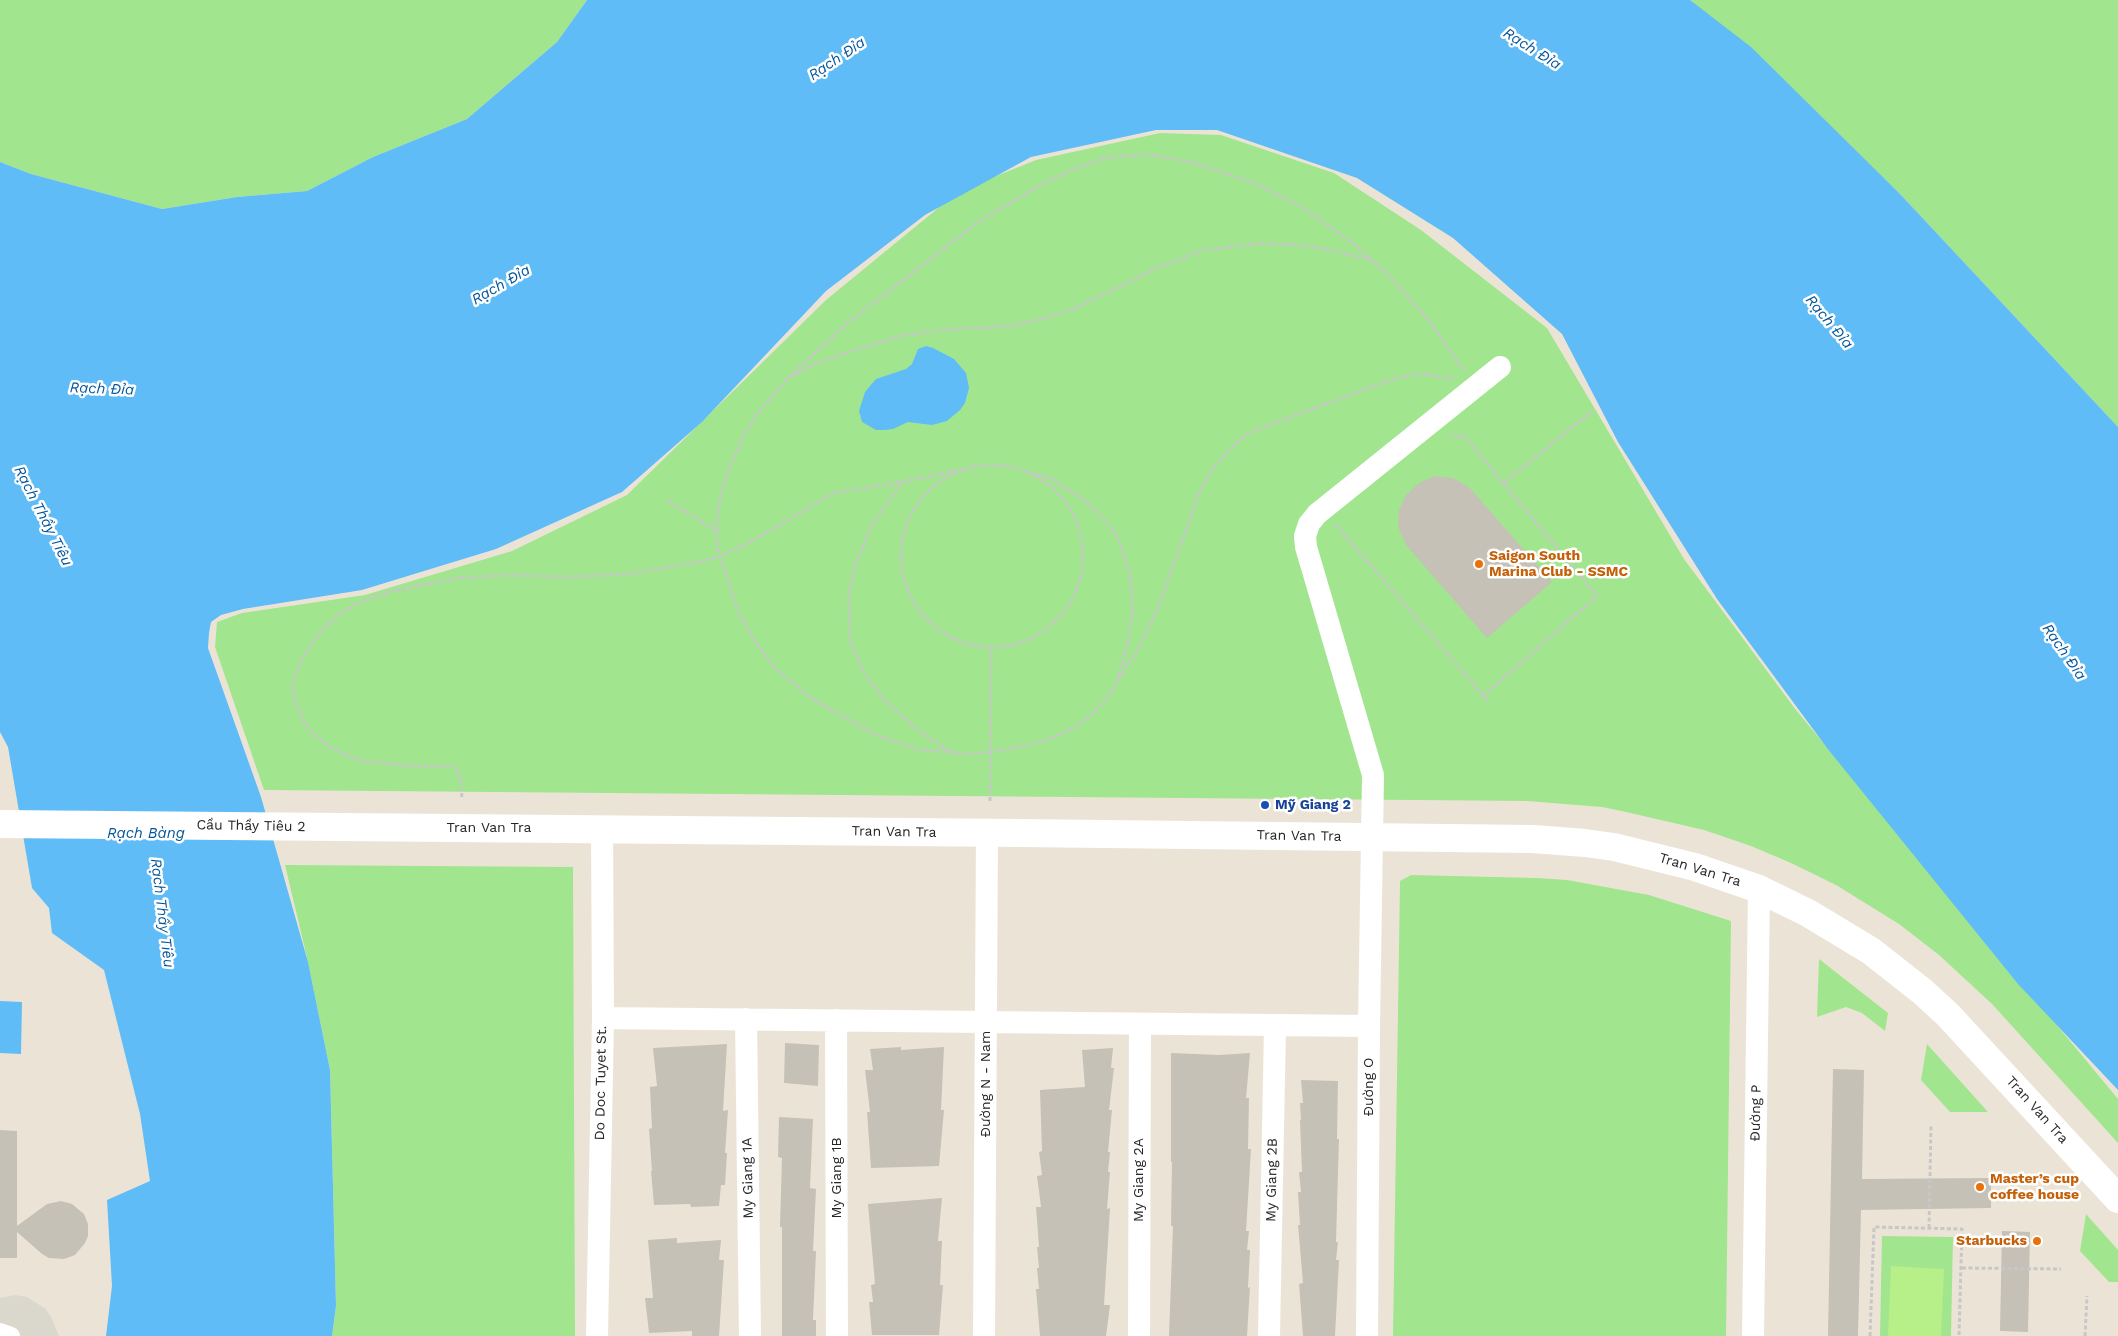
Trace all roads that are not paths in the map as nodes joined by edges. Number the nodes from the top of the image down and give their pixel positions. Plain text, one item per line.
1 (1500, 367) dead end
2 (0, 824) edge
3 (353, 827) joint
4 (602, 829) junction
5 (987, 832) junction
6 (1372, 838) junction
7 (1759, 889) junction
8 (603, 1018) junction
9 (746, 1019) junction
10 (836, 1020) junction
11 (986, 1022) junction
12 (1140, 1024) junction
13 (1275, 1025) junction
14 (1369, 1026) junction
15 (2118, 1199) edge
16 (0, 1332) edge
17 (11, 1336) edge
18 (597, 1336) edge
19 (750, 1336) edge
20 (838, 1336) edge
21 (984, 1336) edge
22 (1139, 1336) edge
23 (1269, 1336) edge
24 (1367, 1336) edge
25 (1753, 1336) edge

1 - 6 street, Đường O
2 - 3 main road, Cầu Thầy Tiêu 2
3 - 4 main road, Tran Van Tra
4 - 5 main road, Tran Van Tra
4 - 8 street, Do Doc Tuyet St.
5 - 6 main road, Tran Van Tra
5 - 11 street, Đường N - Nam
6 - 7 main road, Tran Van Tra
6 - 14 street, Đường O
7 - 15 main road, Tran Van Tra
7 - 25 street, Đường P
8 - 9 street
8 - 18 street, Do Doc Tuyet St.
9 - 10 street
9 - 19 street, My Giang 1A
10 - 11 street
10 - 20 street, My Giang 1B
11 - 12 street
11 - 21 street, Đường N - Nam
12 - 13 street
12 - 22 street, My Giang 2A
13 - 14 street
13 - 23 street, My Giang 2B
14 - 24 street, Đường O
16 - 17 street

